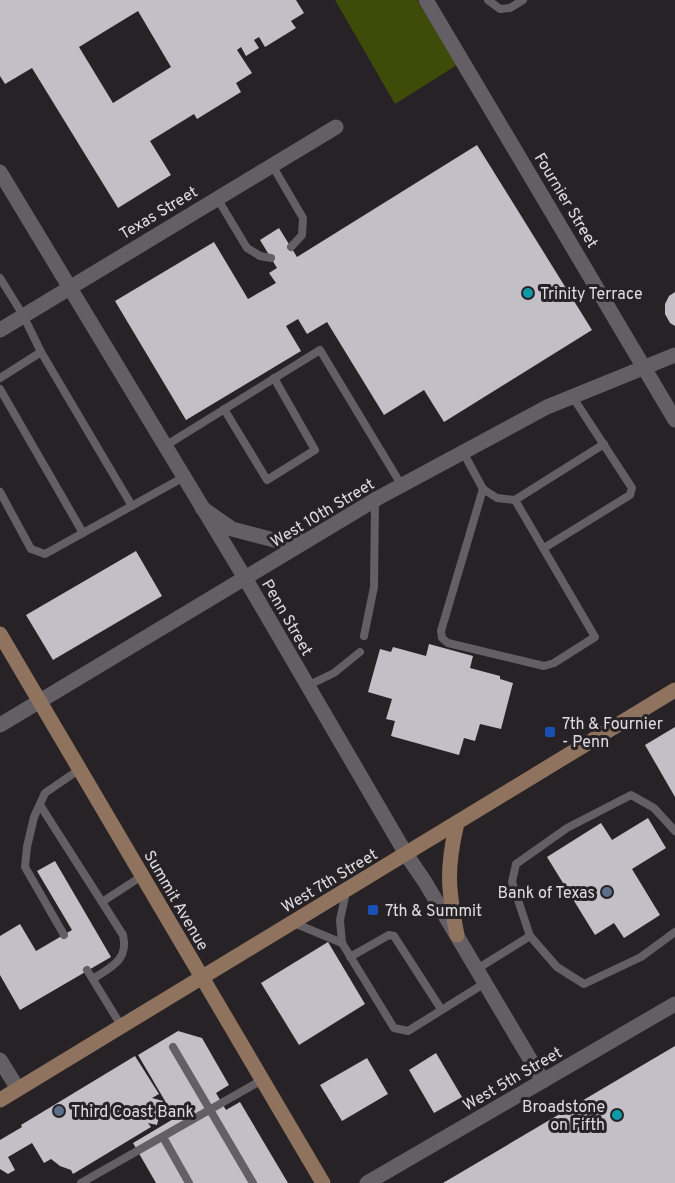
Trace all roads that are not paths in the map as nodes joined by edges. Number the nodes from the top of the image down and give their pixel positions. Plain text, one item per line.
1 (426, 0) edge
2 (488, 0) edge
3 (524, 0) edge
4 (336, 127) dead end
5 (272, 165) junction
6 (0, 172) edge
7 (217, 198) junction
8 (291, 247) dead end
9 (271, 258) dead end
10 (0, 278) edge
11 (69, 288) junction
12 (23, 315) junction
13 (0, 330) edge
14 (41, 352) junction
15 (675, 356) edge
16 (645, 366) junction
17 (0, 378) edge
18 (274, 378) junction
19 (0, 389) edge
20 (572, 396) junction
21 (224, 408) junction
22 (675, 420) edge
23 (604, 444) junction
24 (165, 446) junction
25 (464, 452) junction
26 (184, 477) junction
27 (402, 486) junction
28 (483, 489) junction
29 (0, 492) edge
30 (375, 500) junction
31 (515, 500) junction
32 (132, 506) junction
33 (202, 508) junction
34 (83, 532) junction
35 (311, 540) junction
36 (544, 548) junction
37 (245, 578) junction
38 (0, 634) edge
39 (364, 636) dead end
40 (360, 652) dead end
41 (307, 686) junction
42 (675, 690) edge
43 (41, 701) junction
44 (0, 725) edge
45 (80, 769) junction
46 (40, 805) junction
47 (457, 824) junction
48 (675, 831) edge
49 (406, 854) junction
50 (142, 876) junction
51 (347, 890) junction
52 (102, 902) junction
53 (294, 922) junction
54 (675, 932) edge
55 (64, 935) dead end
56 (457, 935) junction
57 (530, 936) junction
58 (342, 943) junction
59 (350, 957) junction
60 (477, 969) junction
61 (87, 970) dead end
62 (93, 979) junction
63 (202, 979) junction
64 (485, 983) junction
65 (675, 1004) edge
66 (441, 1009) junction
67 (122, 1027) junction
68 (172, 1047) dead end
69 (0, 1060) edge
70 (262, 1080) junction
71 (543, 1081) junction
72 (18, 1089) junction
73 (0, 1100) edge
74 (211, 1110) junction
75 (163, 1137) junction
76 (81, 1183) edge
77 (189, 1183) edge
78 (253, 1183) edge
79 (323, 1183) edge
80 (367, 1183) edge

1 - 16 street, Fournier Street
2 - 3 lane
4 - 5 street, Texas Street
5 - 7 street, Texas Street
5 - 8 lane
6 - 11 street, Penn Street
7 - 9 lane
7 - 11 street, Texas Street
10 - 12 lane
11 - 12 street, Texas Street
11 - 24 street, Penn Street
12 - 13 street, Texas Street
12 - 14 lane
14 - 17 lane
14 - 32 lane
15 - 16 street, West 10th Street
16 - 20 street, West 10th Street
16 - 22 street, Fournier Street
18 - 21 lane
18 - 21 lane
18 - 27 lane
19 - 34 lane
20 - 23 lane
20 - 25 street, West 10th Street
21 - 24 lane
23 - 31 lane
23 - 36 lane
24 - 26 street, Penn Street
25 - 27 street, West 10th Street
25 - 28 lane
26 - 32 lane
26 - 33 street, Penn Street
27 - 30 street, West 10th Street
28 - 31 lane
28 - 36 lane
29 - 34 lane
30 - 35 street, West 10th Street
30 - 39 lane
31 - 36 lane
32 - 34 lane
33 - 35 street
33 - 37 street, Penn Street
35 - 37 street, West 10th Street
37 - 41 street, Penn Street
37 - 43 street, West 10th Street
38 - 43 main road, Summit Avenue
40 - 41 lane
41 - 49 street, Penn Street
42 - 47 main road, West 7th Street
43 - 44 street, West 10th Street
43 - 45 main road, Summit Avenue
45 - 46 lane
45 - 50 main road, Summit Avenue
46 - 52 lane
46 - 55 lane
47 - 49 main road, West 7th Street
47 - 56 main road
48 - 57 lane
49 - 51 main road, West 7th Street
49 - 56 street, Penn Street
50 - 52 lane
50 - 63 main road, Summit Avenue
51 - 53 main road, West 7th Street
51 - 58 lane
52 - 62 lane
53 - 58 lane
53 - 63 main road, West 7th Street
54 - 57 lane
56 - 60 street, Penn Street
57 - 60 lane
58 - 59 lane
59 - 66 lane
59 - 66 lane
60 - 64 street, Penn Street
61 - 62 lane
62 - 67 lane
63 - 67 main road, West 7th Street
63 - 70 main road, Summit Avenue
64 - 66 lane
64 - 71 street, Penn Street
65 - 71 street, West 5th Street
67 - 72 main road, West 7th Street
68 - 74 lane
69 - 72 street
70 - 74 lane
70 - 79 main road, Summit Avenue
71 - 80 street, West 5th Street
72 - 73 main road, West 7th Street
74 - 75 lane
74 - 78 lane
75 - 76 lane
75 - 77 lane

